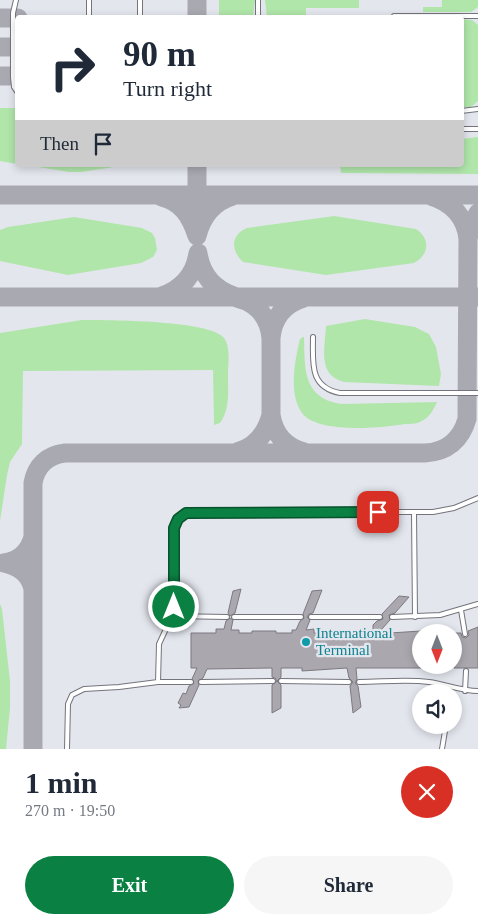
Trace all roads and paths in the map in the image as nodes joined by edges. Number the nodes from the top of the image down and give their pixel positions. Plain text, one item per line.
1 (16, 0) edge
2 (89, 0) edge
3 (140, 0) edge
4 (258, 0) edge
5 (89, 15) edge
6 (140, 15) edge
7 (258, 15) edge
8 (464, 16) edge
9 (478, 16) edge
10 (15, 88) edge
11 (478, 108) edge
12 (464, 111) edge
13 (478, 129) edge
14 (464, 130) edge
15 (312, 337) dead end
16 (478, 393) edge
17 (478, 498) edge
18 (414, 512) junction
19 (478, 604) edge
20 (461, 610) junction
21 (172, 616) junction
22 (227, 617) dead end
23 (234, 617) dead end
24 (301, 617) dead end
25 (311, 617) dead end
26 (380, 617) dead end
27 (392, 617) dead end
28 (414, 617) junction
29 (465, 634) dead end
30 (466, 671) dead end
31 (273, 681) dead end
32 (281, 681) dead end
33 (158, 682) junction
34 (191, 682) dead end
35 (201, 682) dead end
36 (349, 682) dead end
37 (359, 682) dead end
38 (431, 684) edge
39 (462, 691) edge
40 (465, 691) junction
41 (478, 691) edge
42 (444, 734) edge
43 (67, 749) edge
44 (442, 749) edge

1 - 10 lane
2 - 5 lane
3 - 6 lane
4 - 7 lane
8 - 9 lane
11 - 12 lane
13 - 14 lane
15 - 16 lane
17 - 18 lane
18 - 21 lane
18 - 28 lane
19 - 20 lane
20 - 28 lane
20 - 29 lane
21 - 22 lane
21 - 33 lane
23 - 24 lane
25 - 26 lane
27 - 28 lane
30 - 40 lane
31 - 35 lane
32 - 36 lane
33 - 34 lane
33 - 43 lane
37 - 38 lane
39 - 40 lane
40 - 41 lane
42 - 44 lane

